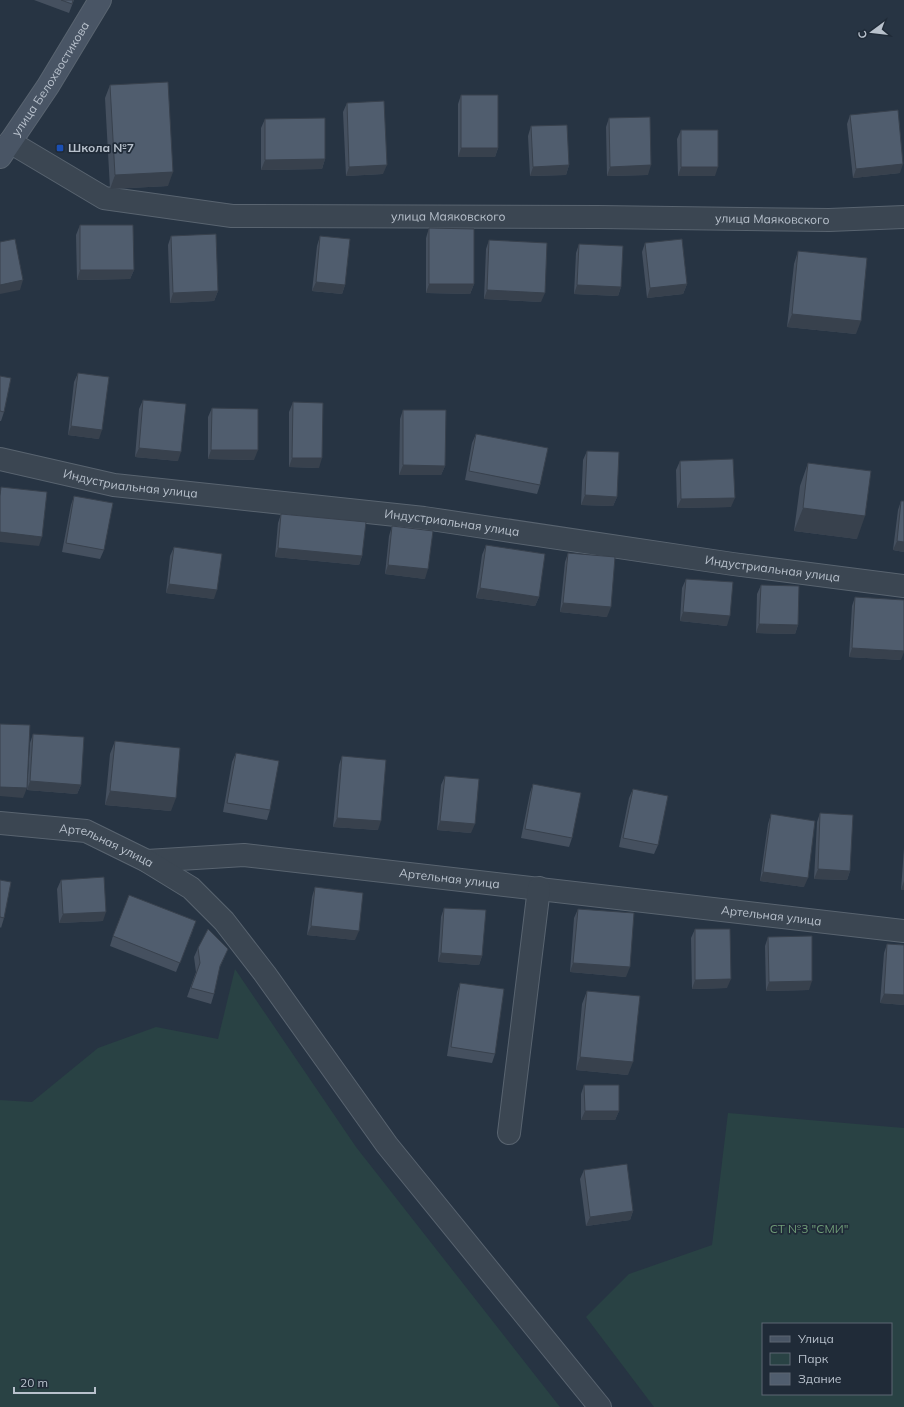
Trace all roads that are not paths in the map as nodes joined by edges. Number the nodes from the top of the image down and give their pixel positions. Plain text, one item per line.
1 (100, 0) edge
2 (5, 150) edge
3 (904, 217) edge
4 (0, 459) edge
5 (904, 586) edge
6 (0, 823) edge
7 (147, 861) junction
8 (539, 888) junction
9 (904, 930) edge
10 (509, 1133) dead end
11 (600, 1407) edge

1 - 2 main road, улица Белохвостикова
2 - 3 street, улица Маяковского
4 - 5 street, Индустриальная улица
6 - 7 street, Артельная улица
7 - 8 street, Артельная улица
7 - 11 street
8 - 9 street, Артельная улица
8 - 10 street

